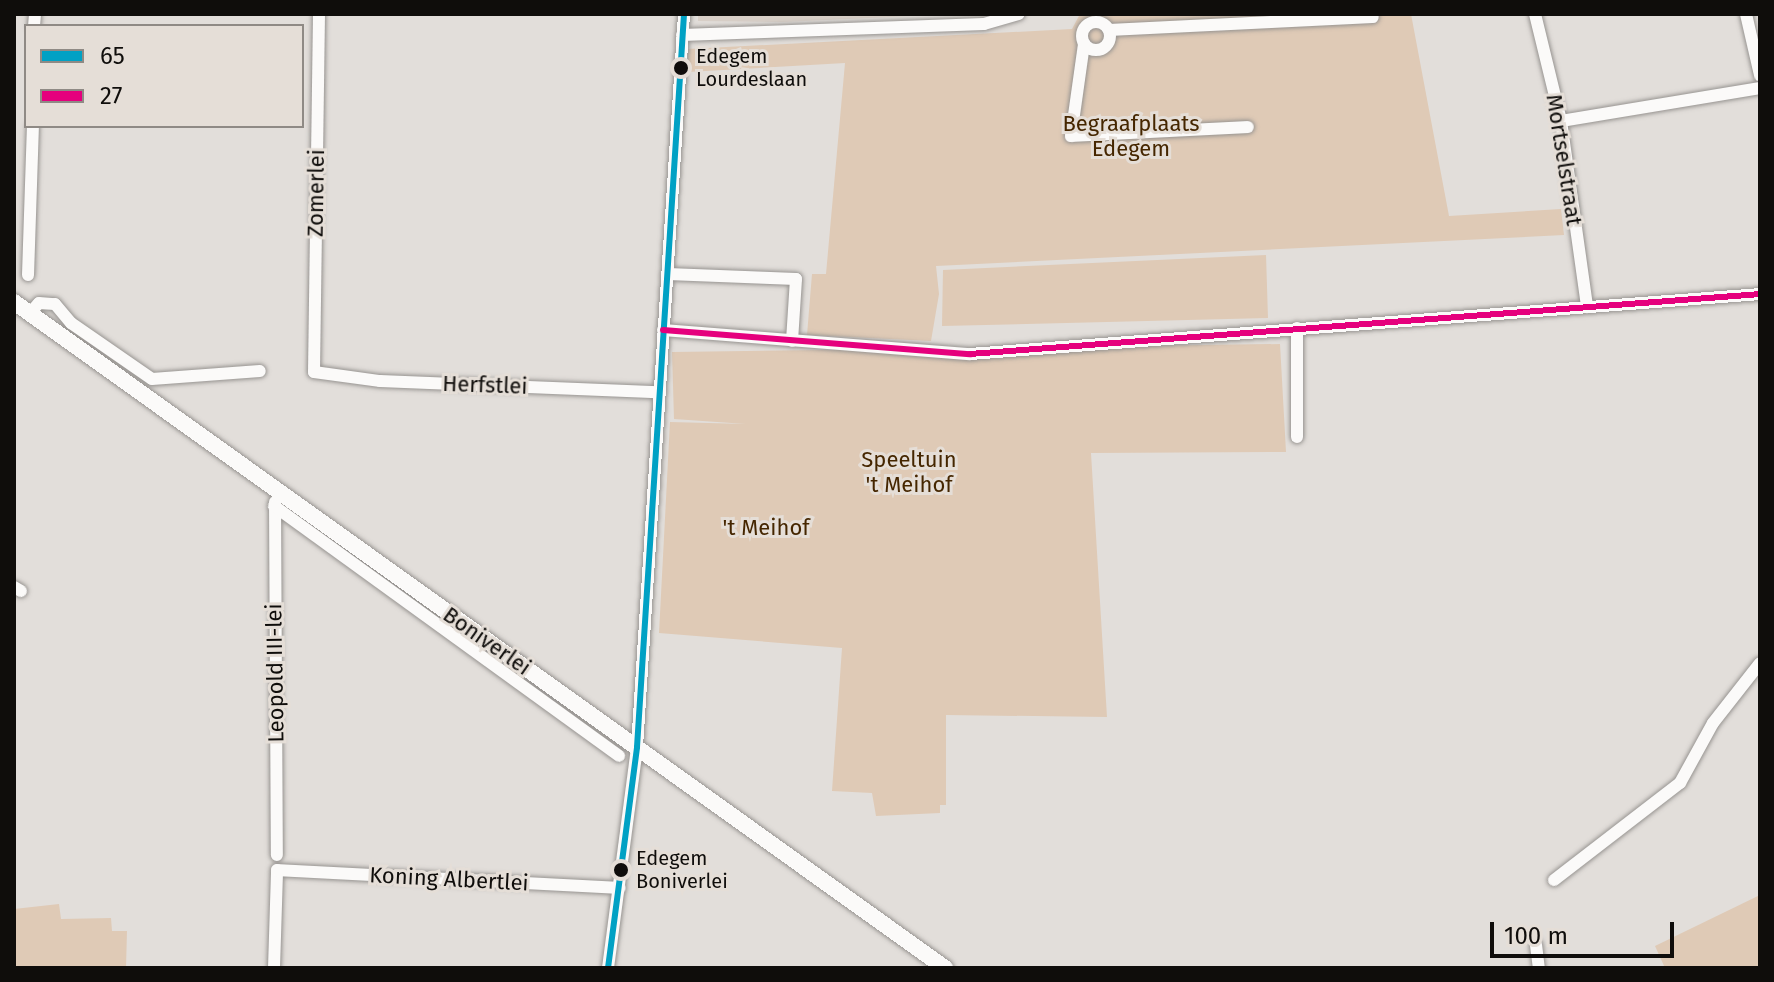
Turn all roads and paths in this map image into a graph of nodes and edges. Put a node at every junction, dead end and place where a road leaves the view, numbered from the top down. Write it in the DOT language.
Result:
graph roads {
  1 [pos="319,14"];
  2 [pos="684,14"];
  3 [pos="1535,14"];
  4 [pos="1746,14"];
  5 [pos="1019,16"];
  6 [pos="1373,17"];
  7 [pos="1109,30"];
  8 [pos="682,35"];
  9 [pos="1084,44"];
  10 [pos="1760,75"];
  11 [pos="1760,88"];
  12 [pos="1561,121"];
  13 [pos="1248,127"];
  14 [pos="33,128"];
  15 [pos="668,274"];
  16 [pos="28,275"];
  17 [pos="1760,294"];
  18 [pos="14,302"];
  19 [pos="1587,307"];
  20 [pos="30,313"];
  21 [pos="1297,328"];
  22 [pos="663,330"];
  23 [pos="792,341"];
  24 [pos="260,371"];
  25 [pos="314,372"];
  26 [pos="152,379"];
  27 [pos="658,392"];
  28 [pos="145,399"];
  29 [pos="1297,437"];
  30 [pos="276,499"];
  31 [pos="1760,663"];
  32 [pos="637,747"];
  33 [pos="619,756"];
  34 [pos="277,855"];
  35 [pos="1554,880"];
  36 [pos="620,888"];
  37 [pos="1536,945"];
  38 [pos="274,968"];
  39 [pos="608,968"];
  40 [pos="945,968"];
  41 [pos="1539,968"];
  1 -- 25 [label="street, Zomerlei"];
  2 -- 8 [label="street"];
  3 -- 12 [label="street, Mortselstraat"];
  4 -- 10 [label="street"];
  5 -- 8 [label="street"];
  6 -- 7 [label="street"];
  7 -- 9 [label="street"];
  7 -- 9 [label="street"];
  8 -- 15 [label="street"];
  9 -- 13 [label="street"];
  11 -- 12 [label="street"];
  12 -- 19 [label="street, Mortselstraat"];
  14 -- 16 [label="street"];
  15 -- 22 [label="street"];
  15 -- 23 [label="street"];
  17 -- 19 [label="street"];
  18 -- 20 [label="main road, Boniverlei"];
  19 -- 21 [label="street"];
  20 -- 26 [label="street"];
  20 -- 28 [label="main road, Boniverlei"];
  21 -- 23 [label="street"];
  21 -- 29 [label="street"];
  22 -- 23 [label="street"];
  22 -- 27 [label="street"];
  24 -- 26 [label="street"];
  25 -- 27 [label="street, Herfstlei"];
  26 -- 28 [label="street"];
  27 -- 32 [label="street"];
  28 -- 30 [label="main road, Boniverlei"];
  30 -- 32 [label="main road, Boniverlei"];
  30 -- 33 [label="street, Boniverlei"];
  30 -- 34 [label="street, Leopold III-lei"];
  31 -- 35 [label="street"];
  32 -- 36 [label="street"];
  32 -- 40 [label="main road, Boniverlei"];
  36 -- 38 [label="street, Koning Albertlei"];
  36 -- 39 [label="street"];
  37 -- 41 [label="street"];
}
